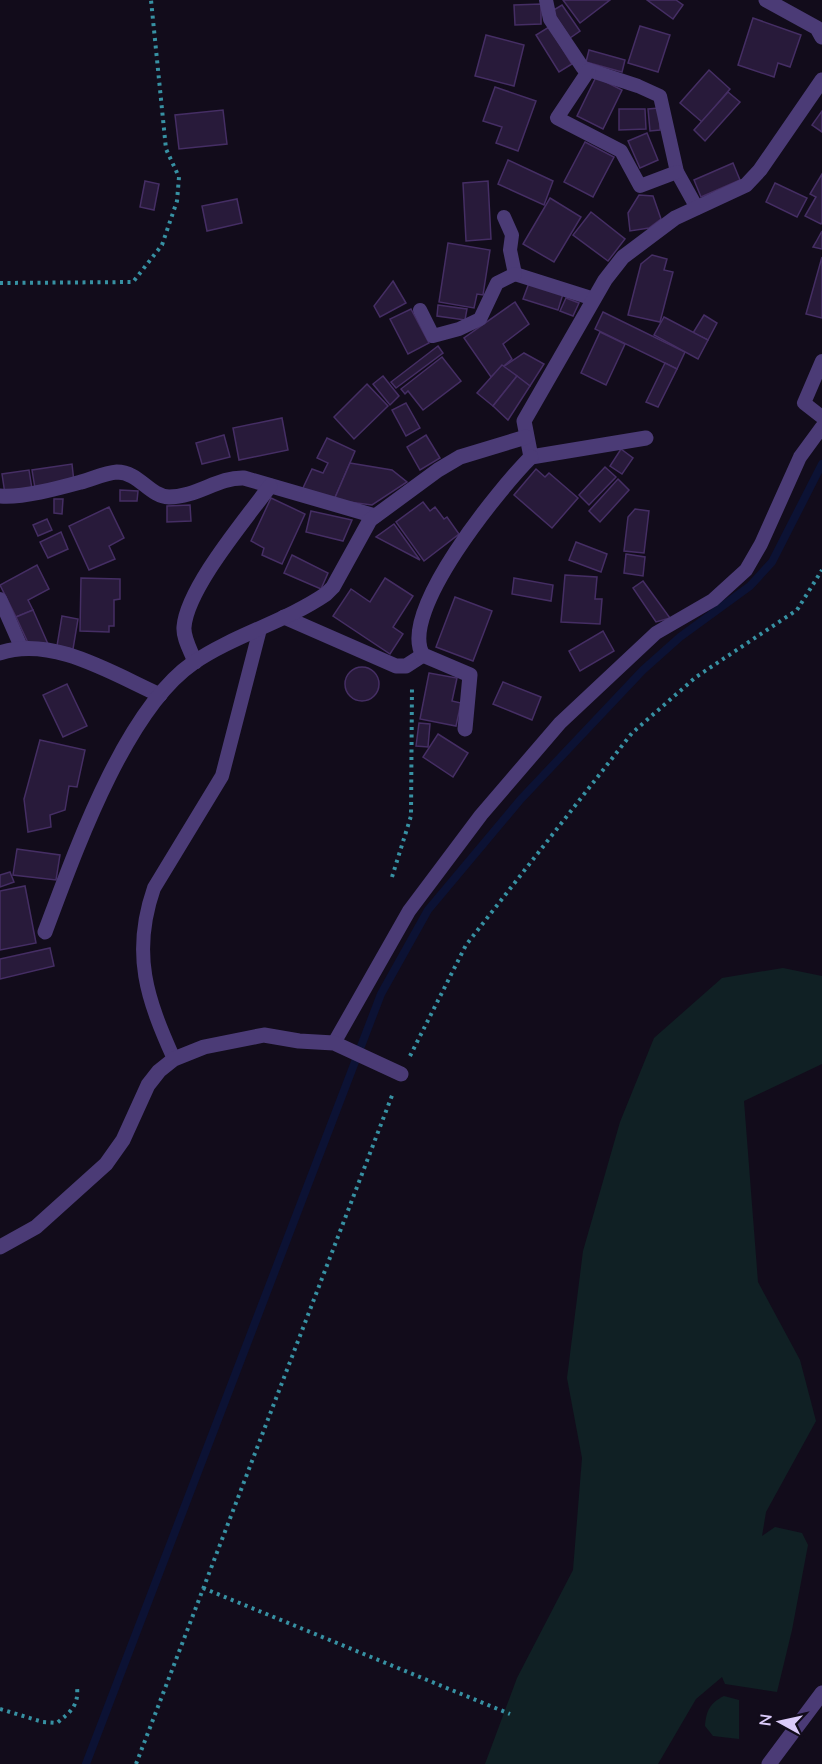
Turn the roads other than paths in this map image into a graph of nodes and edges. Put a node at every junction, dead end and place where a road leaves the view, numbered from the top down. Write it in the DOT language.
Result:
graph roads {
  1 [pos="546,0"];
  2 [pos="766,0"];
  3 [pos="822,37"];
  4 [pos="589,70"];
  5 [pos="822,80"];
  6 [pos="677,172"];
  7 [pos="697,208"];
  8 [pos="504,217"];
  9 [pos="515,274"];
  10 [pos="594,299"];
  11 [pos="420,310"];
  12 [pos="822,361"];
  13 [pos="822,417"];
  14 [pos="822,426"];
  15 [pos="526,437"];
  16 [pos="646,438"];
  17 [pos="531,457"];
  18 [pos="270,486"];
  19 [pos="0,496"];
  20 [pos="375,516"];
  21 [pos="0,599"];
  22 [pos="284,617"];
  23 [pos="260,629"];
  24 [pos="22,649"];
  25 [pos="0,653"];
  26 [pos="418,658"];
  27 [pos="195,662"];
  28 [pos="160,694"];
  29 [pos="465,729"];
  30 [pos="45,932"];
  31 [pos="334,1043"];
  32 [pos="174,1059"];
  33 [pos="401,1074"];
  34 [pos="0,1247"];
  35 [pos="822,1693"];
  36 [pos="769,1764"];
  1 -- 4 [label="lane"];
  2 -- 3 [label="street"];
  4 -- 6 [label="lane"];
  4 -- 6 [label="lane"];
  5 -- 7 [label="street"];
  6 -- 7 [label="lane"];
  7 -- 10 [label="street"];
  8 -- 9 [label="lane"];
  9 -- 10 [label="lane"];
  9 -- 11 [label="lane"];
  10 -- 15 [label="street"];
  12 -- 13 [label="lane"];
  14 -- 31 [label="lane"];
  15 -- 17 [label="street"];
  15 -- 20 [label="street"];
  16 -- 17 [label="street"];
  17 -- 26 [label="street"];
  18 -- 19 [label="street"];
  18 -- 20 [label="street"];
  18 -- 27 [label="street"];
  20 -- 22 [label="street"];
  21 -- 24 [label="lane"];
  22 -- 23 [label="street"];
  22 -- 26 [label="street"];
  23 -- 27 [label="street"];
  23 -- 32 [label="lane"];
  24 -- 25 [label="street"];
  24 -- 28 [label="street"];
  26 -- 29 [label="street"];
  27 -- 28 [label="street"];
  28 -- 30 [label="street"];
  31 -- 32 [label="street"];
  31 -- 33 [label="street"];
  32 -- 34 [label="street"];
  35 -- 36 [label="street"];
}
